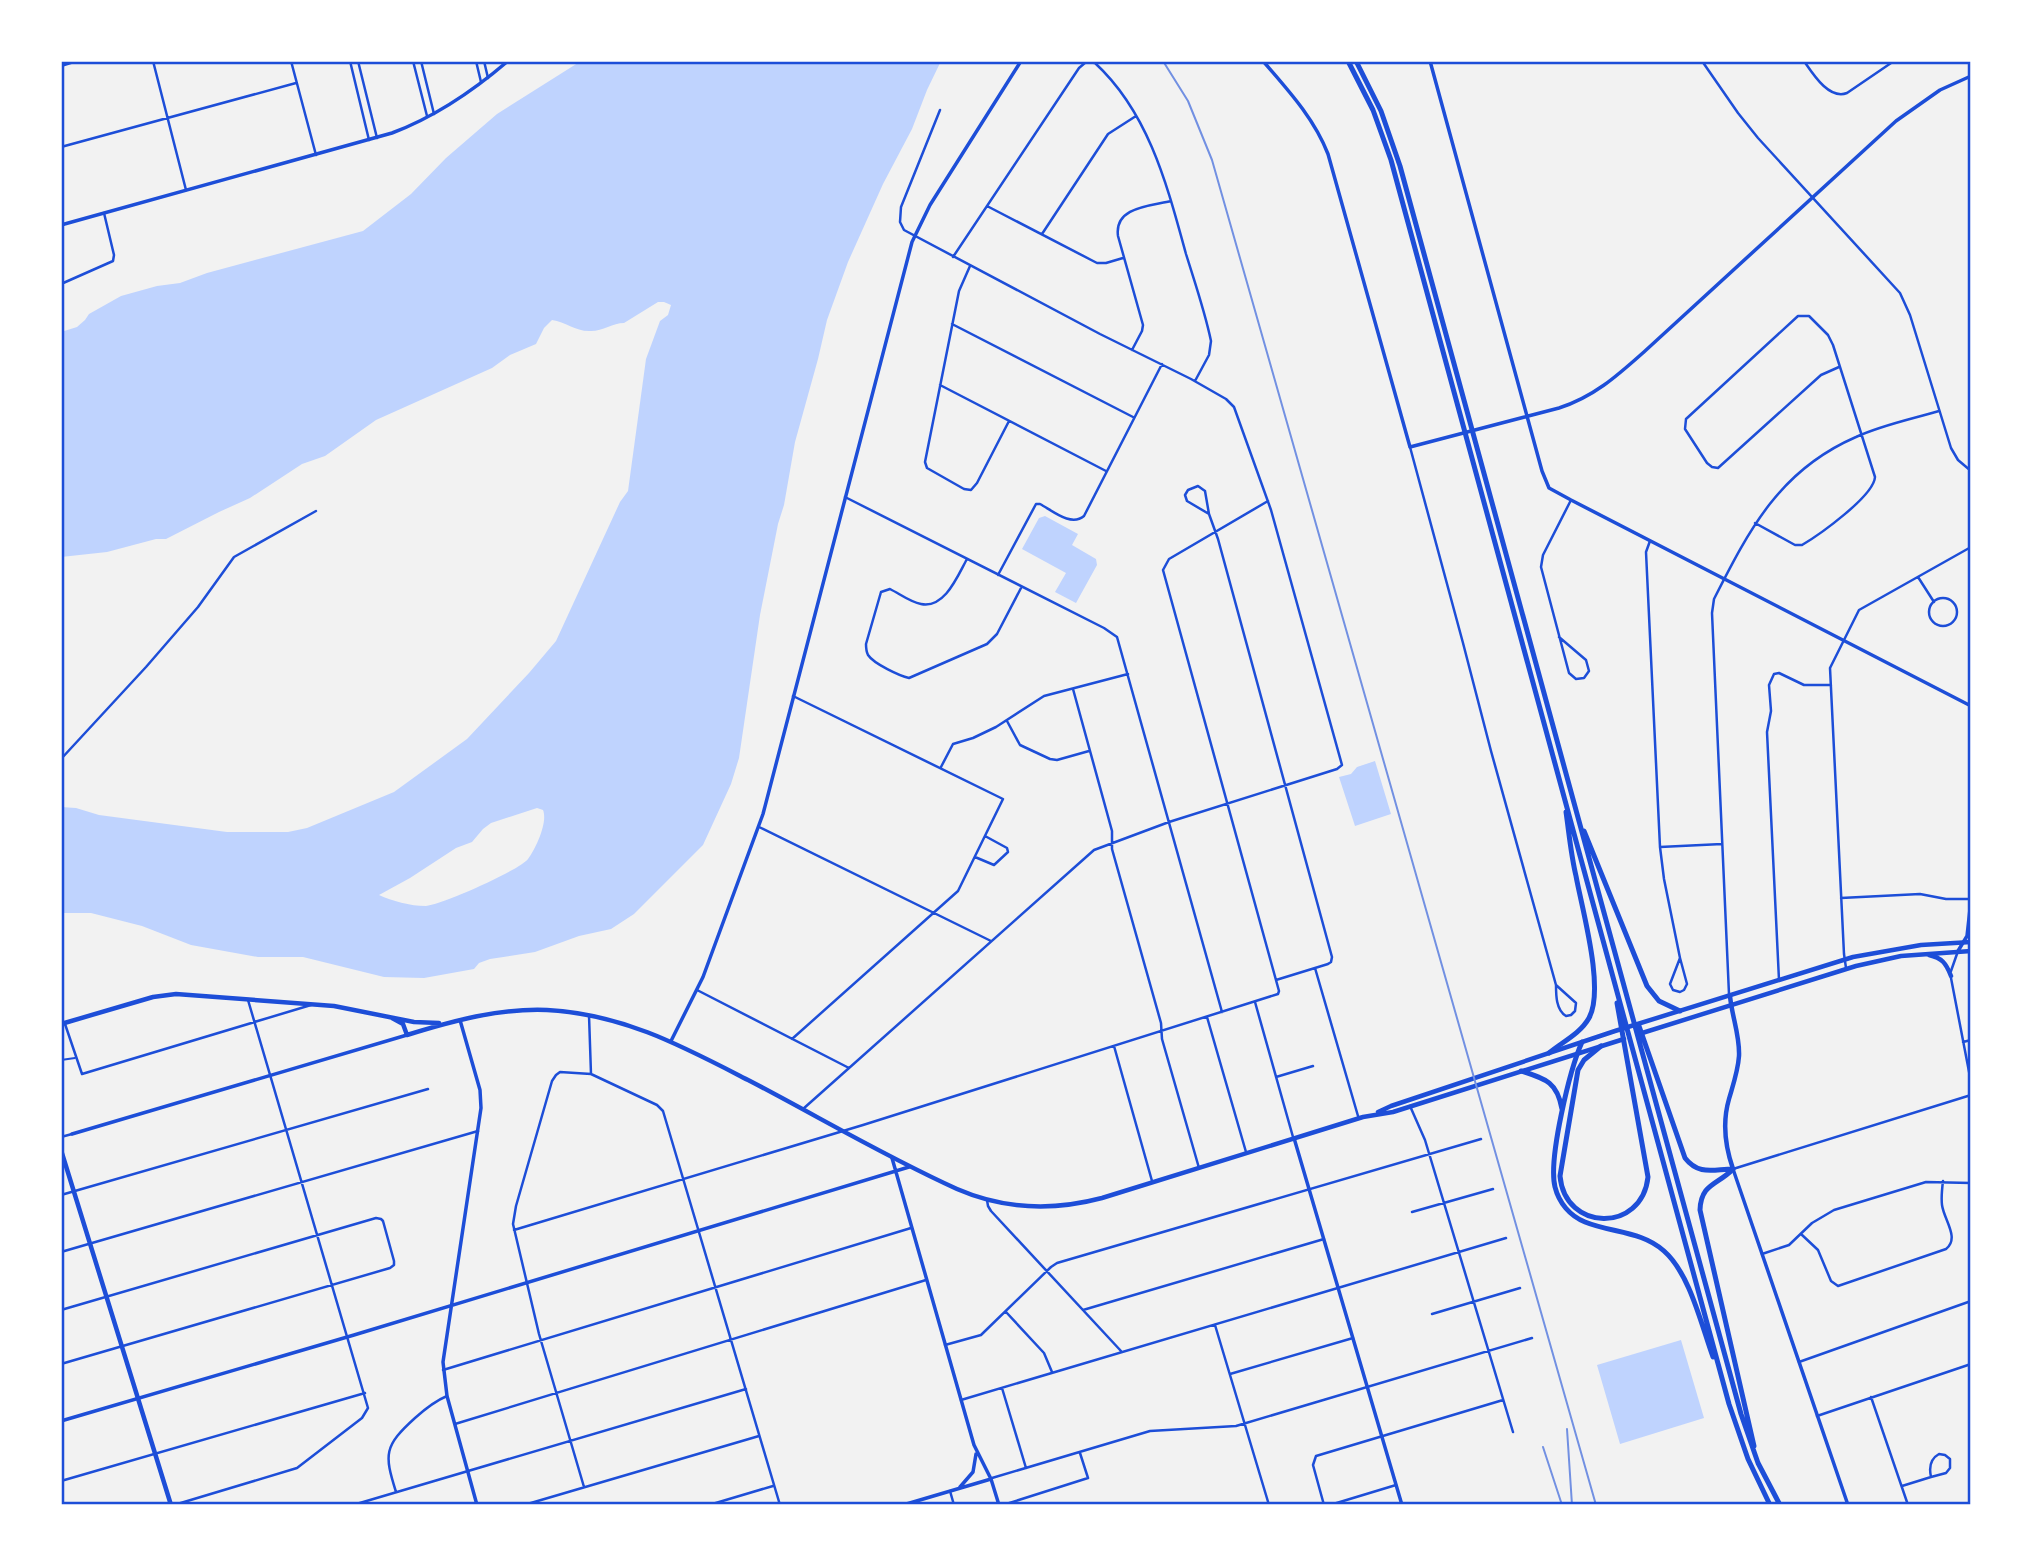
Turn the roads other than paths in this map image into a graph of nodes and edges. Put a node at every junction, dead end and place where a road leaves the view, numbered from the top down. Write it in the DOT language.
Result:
graph roads {
  1 [pos="77,61"];
  2 [pos="153,61"];
  3 [pos="291,61"];
  4 [pos="350,61"];
  5 [pos="358,61"];
  6 [pos="413,61"];
  7 [pos="421,61"];
  8 [pos="476,61"];
  9 [pos="484,61"];
  10 [pos="508,61"];
  11 [pos="1021,61"];
  12 [pos="1263,61"];
  13 [pos="1348,61"];
  14 [pos="1357,61"];
  15 [pos="1430,61"];
  16 [pos="1702,61"];
  17 [pos="1804,61"];
  18 [pos="1894,61"];
  19 [pos="61,66"];
  20 [pos="1971,76"];
  21 [pos="488,78"];
  22 [pos="481,82"];
  23 [pos="296,83"];
  24 [pos="940,110"];
  25 [pos="434,114"];
  26 [pos="1136,116"];
  27 [pos="168,118"];
  28 [pos="427,118"];
  29 [pos="377,138"];
  30 [pos="370,140"];
  31 [pos="61,147"];
  32 [pos="316,155"];
  33 [pos="187,191"];
  34 [pos="1813,197"];
  35 [pos="1171,201"];
  36 [pos="987,206"];
  37 [pos="104,213"];
  38 [pos="61,225"];
  39 [pos="1042,234"];
  40 [pos="914,236"];
  41 [pos="953,257"];
  42 [pos="1124,258"];
  43 [pos="970,266"];
  44 [pos="61,284"];
  45 [pos="952,324"];
  46 [pos="1132,350"];
  47 [pos="1162,364"];
  48 [pos="1839,368"];
  49 [pos="1195,382"];
  50 [pos="940,384"];
  51 [pos="1939,411"];
  52 [pos="1527,416"];
  53 [pos="1134,418"];
  54 [pos="1009,421"];
  55 [pos="1467,425"];
  56 [pos="1861,435"];
  57 [pos="1470,437"];
  58 [pos="1410,447"];
  59 [pos="1107,471"];
  60 [pos="1971,471"];
  61 [pos="845,497"];
  62 [pos="1571,500"];
  63 [pos="1268,501"];
  64 [pos="316,511"];
  65 [pos="1209,514"];
  66 [pos="1755,523"];
  67 [pos="1216,532"];
  68 [pos="1650,541"];
  69 [pos="1971,547"];
  70 [pos="967,559"];
  71 [pos="998,575"];
  72 [pos="1917,577"];
  73 [pos="1725,578"];
  74 [pos="1021,587"];
  75 [pos="1934,602"];
  76 [pos="1559,637"];
  77 [pos="1843,640"];
  78 [pos="1128,674"];
  79 [pos="1831,685"];
  80 [pos="1073,689"];
  81 [pos="793,696"];
  82 [pos="1971,706"];
  83 [pos="1007,721"];
  84 [pos="1090,750"];
  85 [pos="61,759"];
  86 [pos="941,767"];
  87 [pos="1286,786"];
  88 [pos="1562,788"];
  89 [pos="1228,804"];
  90 [pos="1575,809"];
  91 [pos="1169,822"];
  92 [pos="759,827"];
  93 [pos="985,836"];
  94 [pos="1112,842"];
  95 [pos="1722,844"];
  96 [pos="1660,847"];
  97 [pos="975,856"];
  98 [pos="1842,898"];
  99 [pos="1971,900"];
  100 [pos="934,912"];
  101 [pos="991,941"];
  102 [pos="1964,942"];
  103 [pos="1971,942"];
  104 [pos="1958,951"];
  105 [pos="1971,951"];
  106 [pos="1925,953"];
  107 [pos="1680,958"];
  108 [pos="1845,960"];
  109 [pos="1315,968"];
  110 [pos="1846,968"];
  111 [pos="1611,969"];
  112 [pos="1951,976"];
  113 [pos="1276,980"];
  114 [pos="1779,981"];
  115 [pos="1556,985"];
  116 [pos="1625,989"];
  117 [pos="697,990"];
  118 [pos="1730,996"];
  119 [pos="248,999"];
  120 [pos="1255,1002"];
  121 [pos="314,1004"];
  122 [pos="1731,1006"];
  123 [pos="1680,1011"];
  124 [pos="1222,1012"];
  125 [pos="589,1015"];
  126 [pos="1207,1017"];
  127 [pos="392,1018"];
  128 [pos="460,1020"];
  129 [pos="255,1023"];
  130 [pos="63,1024"];
  131 [pos="444,1024"];
  132 [pos="1161,1031"];
  133 [pos="407,1035"];
  134 [pos="792,1039"];
  135 [pos="1971,1040"];
  136 [pos="671,1041"];
  137 [pos="1582,1042"];
  138 [pos="1963,1042"];
  139 [pos="1114,1046"];
  140 [pos="1601,1046"];
  141 [pos="1549,1053"];
  142 [pos="1577,1053"];
  143 [pos="76,1058"];
  144 [pos="61,1060"];
  145 [pos="1313,1066"];
  146 [pos="849,1069"];
  147 [pos="1521,1071"];
  148 [pos="270,1074"];
  149 [pos="591,1074"];
  150 [pos="1276,1077"];
  151 [pos="1484,1079"];
  152 [pos="1971,1082"];
  153 [pos="428,1088"];
  154 [pos="1971,1095"];
  155 [pos="1410,1106"];
  156 [pos="803,1109"];
  157 [pos="1563,1112"];
  158 [pos="1374,1114"];
  159 [pos="1359,1119"];
  160 [pos="286,1130"];
  161 [pos="478,1130"];
  162 [pos="844,1130"];
  163 [pos="72,1134"];
  164 [pos="61,1137"];
  165 [pos="1294,1138"];
  166 [pos="1481,1139"];
  167 [pos="61,1150"];
  168 [pos="1246,1154"];
  169 [pos="1429,1154"];
  170 [pos="891,1156"];
  171 [pos="911,1166"];
  172 [pos="1199,1168"];
  173 [pos="1733,1169"];
  174 [pos="895,1171"];
  175 [pos="685,1179"];
  176 [pos="1943,1181"];
  177 [pos="301,1182"];
  178 [pos="1152,1182"];
  179 [pos="1971,1183"];
  180 [pos="1310,1189"];
  181 [pos="1493,1189"];
  182 [pos="74,1191"];
  183 [pos="61,1195"];
  184 [pos="987,1200"];
  185 [pos="1445,1203"];
  186 [pos="1412,1212"];
  187 [pos="911,1228"];
  188 [pos="514,1230"];
  189 [pos="699,1231"];
  190 [pos="1801,1234"];
  191 [pos="317,1235"];
  192 [pos="1506,1238"];
  193 [pos="1324,1239"];
  194 [pos="91,1243"];
  195 [pos="61,1252"];
  196 [pos="1459,1252"];
  197 [pos="1762,1254"];
  198 [pos="1046,1272"];
  199 [pos="926,1280"];
  200 [pos="526,1283"];
  201 [pos="331,1286"];
  202 [pos="716,1287"];
  203 [pos="1338,1288"];
  204 [pos="1520,1288"];
  205 [pos="107,1296"];
  206 [pos="1971,1301"];
  207 [pos="1474,1302"];
  208 [pos="451,1306"];
  209 [pos="61,1310"];
  210 [pos="1083,1310"];
  211 [pos="1006,1312"];
  212 [pos="1432,1314"];
  213 [pos="1216,1325"];
  214 [pos="347,1337"];
  215 [pos="1353,1338"];
  216 [pos="1532,1338"];
  217 [pos="731,1339"];
  218 [pos="541,1340"];
  219 [pos="945,1345"];
  220 [pos="122,1346"];
  221 [pos="1488,1350"];
  222 [pos="1122,1352"];
  223 [pos="1799,1362"];
  224 [pos="61,1364"];
  225 [pos="1971,1364"];
  226 [pos="443,1370"];
  227 [pos="1052,1373"];
  228 [pos="1230,1374"];
  229 [pos="1367,1387"];
  230 [pos="1002,1388"];
  231 [pos="746,1389"];
  232 [pos="365,1392"];
  233 [pos="556,1393"];
  234 [pos="447,1395"];
  235 [pos="1871,1397"];
  236 [pos="137,1398"];
  237 [pos="961,1400"];
  238 [pos="1503,1400"];
  239 [pos="1729,1404"];
  240 [pos="1817,1416"];
  241 [pos="61,1421"];
  242 [pos="1245,1423"];
  243 [pos="455,1424"];
  244 [pos="1513,1432"];
  245 [pos="759,1436"];
  246 [pos="1382,1436"];
  247 [pos="571,1441"];
  248 [pos="976,1449"];
  249 [pos="1080,1452"];
  250 [pos="155,1454"];
  251 [pos="1758,1463"];
  252 [pos="1026,1468"];
  253 [pos="468,1472"];
  254 [pos="1931,1477"];
  255 [pos="991,1479"];
  256 [pos="61,1481"];
  257 [pos="774,1485"];
  258 [pos="1396,1485"];
  259 [pos="1902,1486"];
  260 [pos="584,1487"];
  261 [pos="956,1489"];
  262 [pos="950,1491"];
  263 [pos="396,1492"];
  264 [pos="173,1505"];
  265 [pos="353,1505"];
  266 [pos="477,1505"];
  267 [pos="524,1505"];
  268 [pos="709,1505"];
  269 [pos="780,1505"];
  270 [pos="904,1505"];
  271 [pos="954,1505"];
  272 [pos="1001,1505"];
  273 [pos="1269,1505"];
  274 [pos="1324,1505"];
  275 [pos="1330,1505"];
  276 [pos="1402,1505"];
  277 [pos="1770,1505"];
  278 [pos="1780,1505"];
  279 [pos="1848,1505"];
  280 [pos="1908,1505"];
  1 -- 19 [label="street"];
  2 -- 27 [label="street"];
  3 -- 23 [label="street"];
  4 -- 30 [label="street"];
  5 -- 29 [label="street"];
  6 -- 28 [label="street"];
  7 -- 25 [label="street"];
  8 -- 22 [label="street"];
  9 -- 21 [label="street"];
  10 -- 21 [label="street"];
  11 -- 40 [label="street"];
  12 -- 58 [label="street"];
  13 -- 55 [label="highway"];
  14 -- 55 [label="highway"];
  15 -- 52 [label="street"];
  16 -- 34 [label="street"];
  17 -- 18 [label="street"];
  20 -- 34 [label="street"];
  21 -- 22 [label="street"];
  22 -- 25 [label="street"];
  23 -- 27 [label="street"];
  23 -- 32 [label="street"];
  24 -- 40 [label="street"];
  25 -- 28 [label="street"];
  26 -- 35 [label="street"];
  26 -- 36 [label="street"];
  26 -- 39 [label="street"];
  27 -- 31 [label="street"];
  27 -- 33 [label="street"];
  28 -- 29 [label="street"];
  29 -- 30 [label="street"];
  30 -- 32 [label="street"];
  32 -- 33 [label="street"];
  33 -- 37 [label="street"];
  34 -- 51 [label="street"];
  34 -- 52 [label="street"];
  35 -- 42 [label="street"];
  35 -- 49 [label="street"];
  36 -- 39 [label="street"];
  36 -- 41 [label="street"];
  37 -- 38 [label="street"];
  37 -- 44 [label="street"];
  39 -- 42 [label="street"];
  40 -- 41 [label="street"];
  40 -- 61 [label="street"];
  41 -- 43 [label="street"];
  42 -- 46 [label="street"];
  43 -- 45 [label="street"];
  43 -- 46 [label="street"];
  45 -- 50 [label="street"];
  45 -- 53 [label="street"];
  46 -- 47 [label="street"];
  47 -- 49 [label="street"];
  47 -- 53 [label="street"];
  48 -- 48 [label="street"];
  48 -- 56 [label="street"];
  49 -- 63 [label="street"];
  50 -- 54 [label="street"];
  50 -- 54 [label="street"];
  51 -- 56 [label="street"];
  51 -- 60 [label="street"];
  52 -- 58 [label="street"];
  52 -- 62 [label="street"];
  53 -- 59 [label="street"];
  54 -- 59 [label="street"];
  55 -- 57 [label="highway"];
  56 -- 66 [label="street"];
  56 -- 66 [label="street"];
  57 -- 88 [label="highway"];
  57 -- 90 [label="highway"];
  58 -- 115 [label="street"];
  59 -- 71 [label="street"];
  61 -- 70 [label="street"];
  61 -- 81 [label="street"];
  62 -- 68 [label="street"];
  62 -- 76 [label="street"];
  63 -- 67 [label="street"];
  63 -- 87 [label="street"];
  64 -- 85 [label="street"];
  65 -- 65 [label="street"];
  65 -- 67 [label="street"];
  66 -- 73 [label="street"];
  67 -- 87 [label="street"];
  67 -- 89 [label="street"];
  68 -- 73 [label="street"];
  68 -- 96 [label="street"];
  69 -- 72 [label="street"];
  70 -- 71 [label="street"];
  70 -- 74 [label="street"];
  71 -- 74 [label="street"];
  72 -- 75 [label="street"];
  72 -- 77 [label="street"];
  73 -- 77 [label="street"];
  73 -- 95 [label="street"];
  74 -- 78 [label="street"];
  75 -- 75 [label="street"];
  76 -- 76 [label="street"];
  77 -- 79 [label="street"];
  77 -- 82 [label="street"];
  78 -- 80 [label="street"];
  78 -- 91 [label="street"];
  79 -- 98 [label="street"];
  79 -- 114 [label="street"];
  80 -- 83 [label="street"];
  80 -- 84 [label="street"];
  81 -- 86 [label="street"];
  81 -- 92 [label="street"];
  83 -- 84 [label="street"];
  83 -- 86 [label="street"];
  84 -- 94 [label="street"];
  86 -- 93 [label="street"];
  87 -- 89 [label="street"];
  87 -- 109 [label="street"];
  88 -- 111 [label="highway"];
  88 -- 141 [label="highway"];
  89 -- 91 [label="street"];
  89 -- 113 [label="street"];
  90 -- 116 [label="highway"];
  90 -- 123 [label="highway"];
  91 -- 94 [label="street"];
  91 -- 124 [label="street"];
  92 -- 100 [label="street"];
  92 -- 117 [label="street"];
  93 -- 97 [label="street"];
  93 -- 97 [label="street"];
  94 -- 101 [label="street"];
  94 -- 132 [label="street"];
  95 -- 96 [label="street"];
  95 -- 118 [label="street"];
  96 -- 107 [label="street"];
  97 -- 100 [label="street"];
  98 -- 99 [label="street"];
  98 -- 108 [label="street"];
  99 -- 102 [label="street"];
  100 -- 101 [label="street"];
  100 -- 134 [label="street"];
  101 -- 146 [label="street"];
  102 -- 103 [label="main road"];
  102 -- 104 [label="street"];
  102 -- 108 [label="main road"];
  104 -- 105 [label="main road"];
  104 -- 106 [label="main road"];
  104 -- 112 [label="street"];
  106 -- 110 [label="main road"];
  106 -- 112 [label="main road"];
  107 -- 107 [label="street"];
  108 -- 110 [label="street"];
  108 -- 114 [label="main road"];
  109 -- 113 [label="street"];
  109 -- 159 [label="street"];
  110 -- 122 [label="main road"];
  111 -- 140 [label="highway"];
  111 -- 239 [label="highway"];
  112 -- 138 [label="street"];
  113 -- 120 [label="street"];
  114 -- 118 [label="main road"];
  115 -- 115 [label="street"];
  116 -- 173 [label="highway"];
  116 -- 251 [label="highway"];
  117 -- 134 [label="street"];
  117 -- 136 [label="street"];
  118 -- 122 [label="main road"];
  118 -- 123 [label="main road"];
  119 -- 121 [label="main road"];
  119 -- 129 [label="street"];
  119 -- 130 [label="main road"];
  120 -- 124 [label="street"];
  120 -- 150 [label="street"];
  121 -- 127 [label="main road"];
  121 -- 129 [label="street"];
  122 -- 140 [label="main road"];
  122 -- 173 [label="main road"];
  123 -- 137 [label="main road"];
  124 -- 126 [label="street"];
  125 -- 128 [label="main road"];
  125 -- 136 [label="main road"];
  125 -- 149 [label="street"];
  126 -- 132 [label="street"];
  126 -- 168 [label="street"];
  127 -- 131 [label="main road"];
  127 -- 133 [label="main road"];
  128 -- 131 [label="main road"];
  128 -- 161 [label="street"];
  129 -- 143 [label="street"];
  129 -- 148 [label="street"];
  130 -- 143 [label="street"];
  131 -- 133 [label="main road"];
  132 -- 139 [label="street"];
  132 -- 172 [label="street"];
  133 -- 148 [label="street"];
  134 -- 146 [label="street"];
  135 -- 138 [label="street"];
  136 -- 156 [label="main road"];
  137 -- 141 [label="main road"];
  137 -- 142 [label="highway"];
  138 -- 152 [label="street"];
  139 -- 162 [label="street"];
  139 -- 178 [label="street"];
  140 -- 142 [label="main road"];
  141 -- 151 [label="main road"];
  142 -- 147 [label="main road"];
  142 -- 157 [label="highway"];
  143 -- 144 [label="lane"];
  145 -- 150 [label="street"];
  146 -- 156 [label="street"];
  147 -- 151 [label="main road"];
  147 -- 157 [label="highway"];
  148 -- 160 [label="street"];
  148 -- 163 [label="street"];
  149 -- 175 [label="street"];
  149 -- 188 [label="street"];
  150 -- 165 [label="street"];
  151 -- 155 [label="main road"];
  151 -- 158 [label="main road"];
  153 -- 160 [label="street"];
  154 -- 173 [label="street"];
  155 -- 158 [label="main road"];
  155 -- 169 [label="street"];
  156 -- 162 [label="main road"];
  157 -- 239 [label="highway"];
  158 -- 159 [label="main road"];
  159 -- 165 [label="main road"];
  160 -- 177 [label="street"];
  160 -- 182 [label="street"];
  161 -- 177 [label="street"];
  161 -- 208 [label="street"];
  162 -- 170 [label="main road"];
  162 -- 175 [label="street"];
  163 -- 164 [label="street"];
  165 -- 168 [label="main road"];
  165 -- 180 [label="street"];
  166 -- 169 [label="street"];
  167 -- 182 [label="main road"];
  168 -- 172 [label="main road"];
  169 -- 180 [label="street"];
  169 -- 185 [label="street"];
  170 -- 171 [label="main road"];
  170 -- 174 [label="street"];
  171 -- 174 [label="street"];
  171 -- 184 [label="main road"];
  172 -- 178 [label="main road"];
  173 -- 197 [label="street"];
  173 -- 251 [label="highway"];
  174 -- 187 [label="street"];
  174 -- 189 [label="street"];
  175 -- 188 [label="street"];
  175 -- 189 [label="street"];
  176 -- 179 [label="street"];
  176 -- 190 [label="street"];
  176 -- 190 [label="street"];
  177 -- 191 [label="street"];
  177 -- 194 [label="street"];
  178 -- 184 [label="main road"];
  180 -- 193 [label="street"];
  180 -- 198 [label="street"];
  181 -- 185 [label="street"];
  182 -- 183 [label="street"];
  182 -- 194 [label="main road"];
  184 -- 198 [label="street"];
  185 -- 186 [label="street"];
  185 -- 196 [label="street"];
  187 -- 199 [label="street"];
  187 -- 202 [label="street"];
  188 -- 200 [label="street"];
  189 -- 200 [label="street"];
  189 -- 202 [label="street"];
  190 -- 197 [label="street"];
  191 -- 201 [label="street"];
  191 -- 201 [label="street"];
  191 -- 205 [label="street"];
  192 -- 196 [label="street"];
  193 -- 203 [label="street"];
  193 -- 210 [label="street"];
  194 -- 195 [label="street"];
  194 -- 205 [label="main road"];
  196 -- 203 [label="street"];
  196 -- 207 [label="street"];
  197 -- 223 [label="street"];
  198 -- 210 [label="street"];
  198 -- 211 [label="street"];
  199 -- 217 [label="street"];
  199 -- 219 [label="street"];
  200 -- 208 [label="street"];
  200 -- 218 [label="street"];
  201 -- 214 [label="street"];
  201 -- 220 [label="street"];
  202 -- 217 [label="street"];
  202 -- 218 [label="street"];
  203 -- 213 [label="street"];
  203 -- 215 [label="street"];
  204 -- 207 [label="street"];
  205 -- 209 [label="street"];
  205 -- 220 [label="main road"];
  206 -- 223 [label="street"];
  207 -- 212 [label="street"];
  207 -- 221 [label="street"];
  208 -- 214 [label="street"];
  208 -- 226 [label="street"];
  210 -- 222 [label="street"];
  211 -- 219 [label="street"];
  211 -- 227 [label="street"];
  213 -- 222 [label="street"];
  213 -- 228 [label="street"];
  214 -- 232 [label="street"];
  214 -- 236 [label="street"];
  215 -- 228 [label="street"];
  215 -- 229 [label="street"];
  216 -- 221 [label="street"];
  217 -- 231 [label="street"];
  217 -- 233 [label="street"];
  218 -- 226 [label="street"];
  218 -- 233 [label="street"];
  219 -- 237 [label="street"];
  220 -- 224 [label="street"];
  220 -- 236 [label="main road"];
  221 -- 229 [label="street"];
  221 -- 238 [label="street"];
  222 -- 227 [label="street"];
  223 -- 240 [label="street"];
  225 -- 235 [label="street"];
  226 -- 234 [label="street"];
  227 -- 230 [label="street"];
  228 -- 242 [label="street"];
  229 -- 242 [label="street"];
  229 -- 246 [label="street"];
  230 -- 237 [label="street"];
  230 -- 252 [label="street"];
  231 -- 245 [label="street"];
  231 -- 247 [label="street"];
  232 -- 250 [label="street"];
  232 -- 264 [label="street"];
  233 -- 243 [label="street"];
  233 -- 247 [label="street"];
  234 -- 243 [label="street"];
  234 -- 263 [label="street"];
  235 -- 240 [label="street"];
  235 -- 259 [label="street"];
  236 -- 241 [label="street"];
  236 -- 250 [label="main road"];
  237 -- 248 [label="street"];
  238 -- 244 [label="street"];
  238 -- 246 [label="street"];
  239 -- 277 [label="highway"];
  240 -- 279 [label="street"];
  242 -- 249 [label="street"];
  242 -- 273 [label="street"];
  243 -- 253 [label="street"];
  245 -- 257 [label="street"];
  245 -- 260 [label="street"];
  246 -- 258 [label="street"];
  246 -- 274 [label="street"];
  247 -- 253 [label="street"];
  247 -- 260 [label="street"];
  248 -- 255 [label="street"];
  248 -- 261 [label="street"];
  249 -- 252 [label="street"];
  249 -- 272 [label="street"];
  250 -- 256 [label="street"];
  250 -- 264 [label="main road"];
  251 -- 278 [label="highway"];
  252 -- 255 [label="street"];
  253 -- 263 [label="street"];
  253 -- 266 [label="street"];
  254 -- 254 [label="street"];
  254 -- 259 [label="street"];
  255 -- 261 [label="street"];
  255 -- 272 [label="street"];
  257 -- 268 [label="street"];
  257 -- 269 [label="street"];
  258 -- 275 [label="street"];
  258 -- 276 [label="street"];
  259 -- 280 [label="street"];
  260 -- 267 [label="street"];
  261 -- 262 [label="street"];
  262 -- 270 [label="street"];
  262 -- 271 [label="street"];
  263 -- 265 [label="street"];
}
